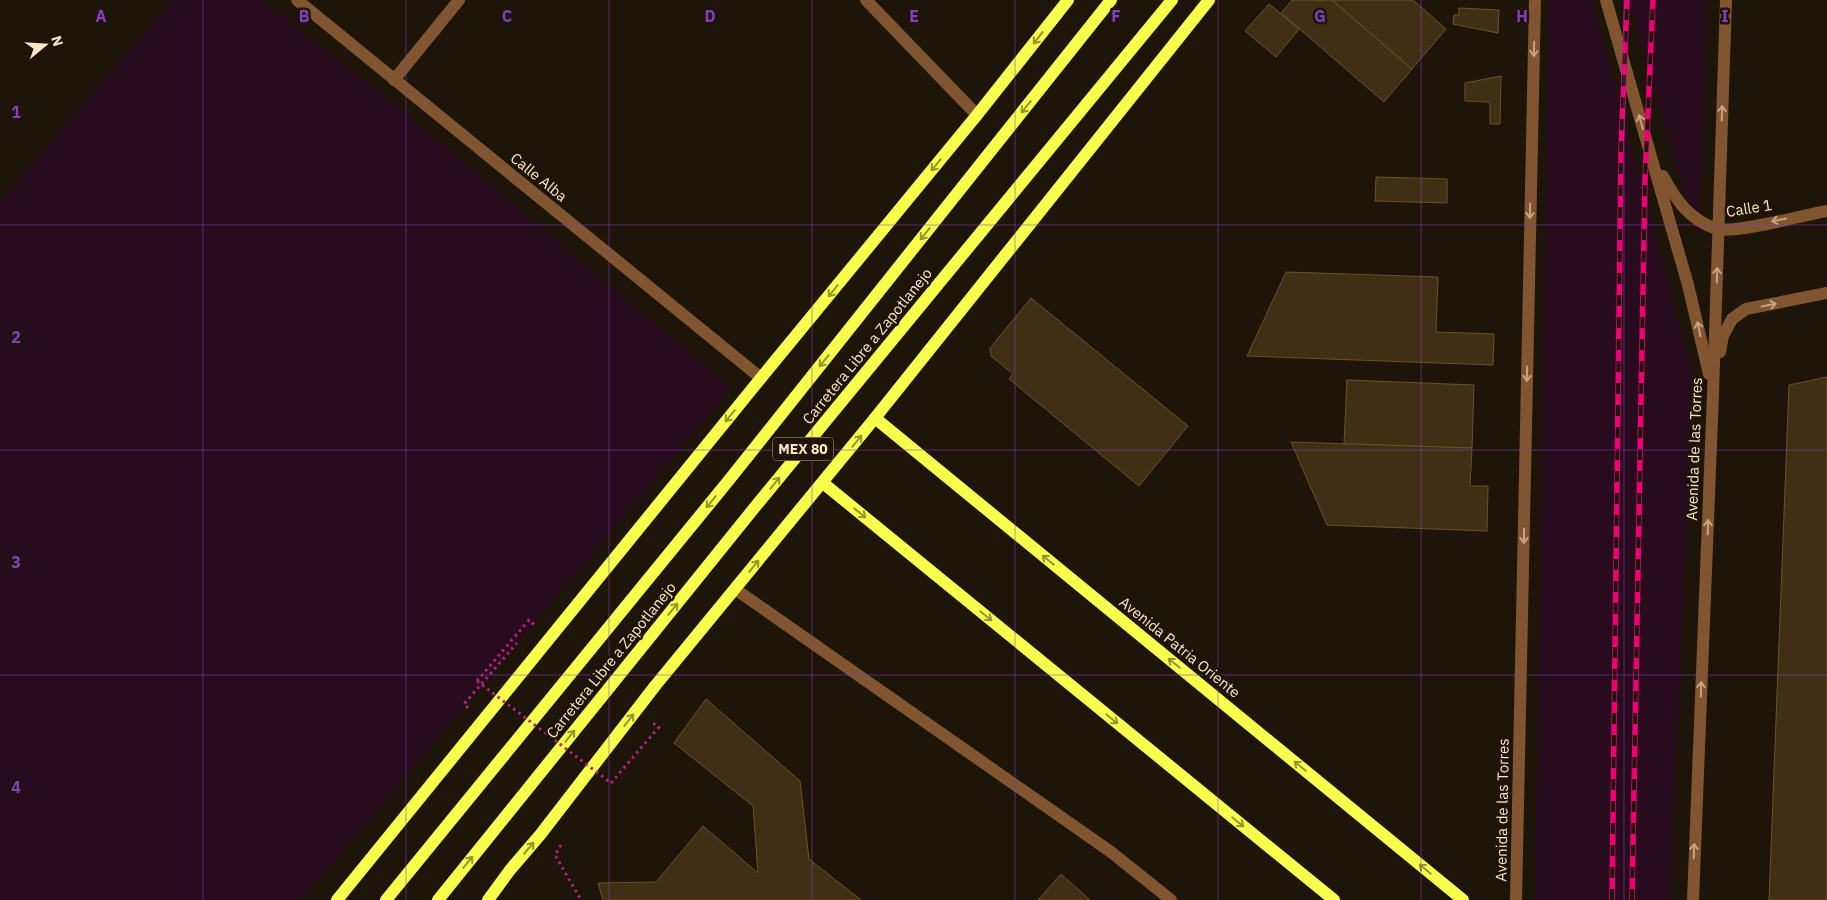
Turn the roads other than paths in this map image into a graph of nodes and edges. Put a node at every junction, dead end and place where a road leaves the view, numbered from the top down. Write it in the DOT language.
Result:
graph roads {
  1 [pos="297,0"];
  2 [pos="458,0"];
  3 [pos="866,0"];
  4 [pos="1068,0"];
  5 [pos="1111,0"];
  6 [pos="1172,0"];
  7 [pos="1209,0"];
  8 [pos="1535,0"];
  9 [pos="1606,0"];
  10 [pos="1726,0"];
  11 [pos="394,80"];
  12 [pos="977,115"];
  13 [pos="1651,156"];
  14 [pos="1827,210"];
  15 [pos="1718,229"];
  16 [pos="1827,293"];
  17 [pos="761,378"];
  18 [pos="1713,394"];
  19 [pos="875,418"];
  20 [pos="822,482"];
  21 [pos="735,589"];
  22 [pos="337,900"];
  23 [pos="386,900"];
  24 [pos="438,900"];
  25 [pos="488,900"];
  26 [pos="1171,900"];
  27 [pos="1334,900"];
  28 [pos="1463,900"];
  29 [pos="1516,900"];
  30 [pos="1692,900"];
  1 -- 11 [label="street, Calle Alba"];
  2 -- 11 [label="street"];
  3 -- 12 [label="street"];
  4 -- 12 [label="main road, one-way"];
  5 -- 23 [label="main road, Carretera Libre a Zapotlanejo / MEX 80, one-way"];
  24 -- 6 [label="main road, Carretera Libre a Zapotlanejo / MEX 80, one-way"];
  7 -- 19 [label="main road"];
  8 -- 29 [label="street, Avenida de las Torres, one-way"];
  13 -- 9 [label="street, one-way"];
  15 -- 10 [label="street, Avenida de las Torres, one-way"];
  11 -- 17 [label="street, Calle Alba"];
  12 -- 17 [label="main road, one-way"];
  13 -- 15 [label="street, Calle 1"];
  18 -- 13 [label="street, one-way"];
  14 -- 15 [label="street, Calle 1, one-way"];
  18 -- 15 [label="street, Avenida de las Torres, one-way"];
  18 -- 16 [label="street, one-way"];
  17 -- 22 [label="main road, one-way"];
  30 -- 18 [label="street, Avenida de las Torres, one-way"];
  20 -- 19 [label="main road, one-way"];
  28 -- 19 [label="main road, Avenida Patria Oriente, one-way"];
  21 -- 20 [label="main road, one-way"];
  20 -- 27 [label="main road, one-way"];
  25 -- 21 [label="main road, one-way"];
  21 -- 26 [label="street"];
}
